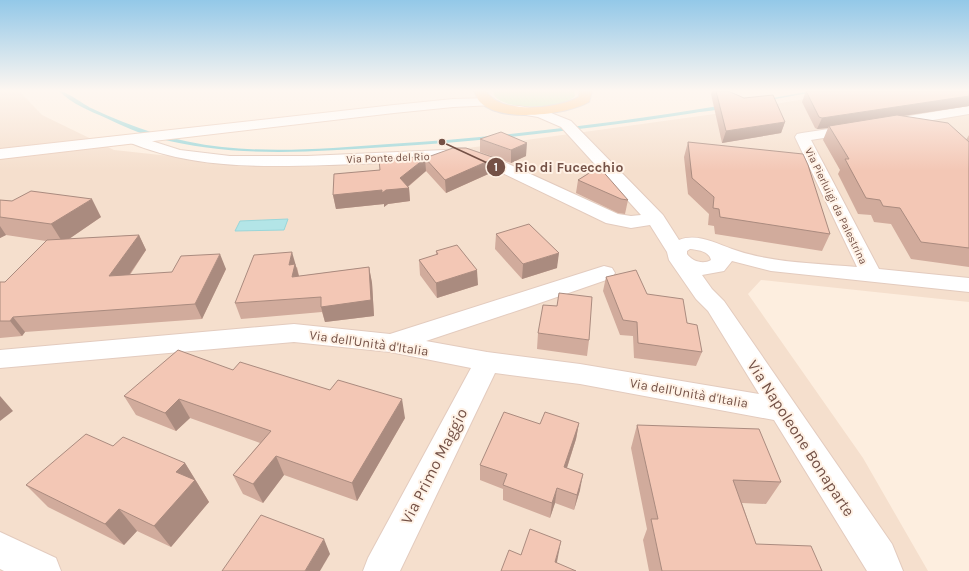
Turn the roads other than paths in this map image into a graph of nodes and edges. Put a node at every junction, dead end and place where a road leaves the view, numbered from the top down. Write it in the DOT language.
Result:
graph roads {
  1 [pos="316,118"];
  2 [pos="550,118"];
  3 [pos="564,118"];
  4 [pos="949,118"];
  5 [pos="566,124"];
  6 [pos="133,139"];
  7 [pos="0,154"];
  8 [pos="656,220"];
  9 [pos="678,255"];
  10 [pos="714,257"];
  11 [pos="604,273"];
  12 [pos="871,275"];
  13 [pos="969,284"];
  14 [pos="716,306"];
  15 [pos="390,343"];
  16 [pos="0,359"];
  17 [pos="487,362"];
  18 [pos="783,410"];
  19 [pos="0,550"];
  20 [pos="43,571"];
  21 [pos="381,571"];
  22 [pos="885,571"];
  1 -- 6 [label="street"];
  2 -- 5 [label="street, Via Napoleone Bonaparte"];
  3 -- 5 [label="street"];
  4 -- 12 [label="street, Via Pierluigi da Palestrina"];
  5 -- 8 [label="street, Via Napoleone Bonaparte"];
  6 -- 7 [label="street"];
  6 -- 8 [label="street, Via Ponte del Rio"];
  8 -- 9 [label="street, Via Napoleone Bonaparte"];
  8 -- 10 [label="street, Via Napoleone Bonaparte"];
  9 -- 10 [label="street"];
  9 -- 14 [label="street, Via Napoleone Bonaparte"];
  10 -- 12 [label="street"];
  10 -- 14 [label="street, Via Napoleone Bonaparte"];
  11 -- 15 [label="street"];
  12 -- 13 [label="street"];
  14 -- 18 [label="street, Via Napoleone Bonaparte"];
  15 -- 16 [label="street, Via dell'Unità d'Italia"];
  15 -- 17 [label="street, Via dell'Unità d'Italia"];
  17 -- 18 [label="street, Via dell'Unità d'Italia"];
  17 -- 21 [label="street, Via Primo Maggio"];
  18 -- 22 [label="street, Via Napoleone Bonaparte"];
  19 -- 20 [label="street"];
}
